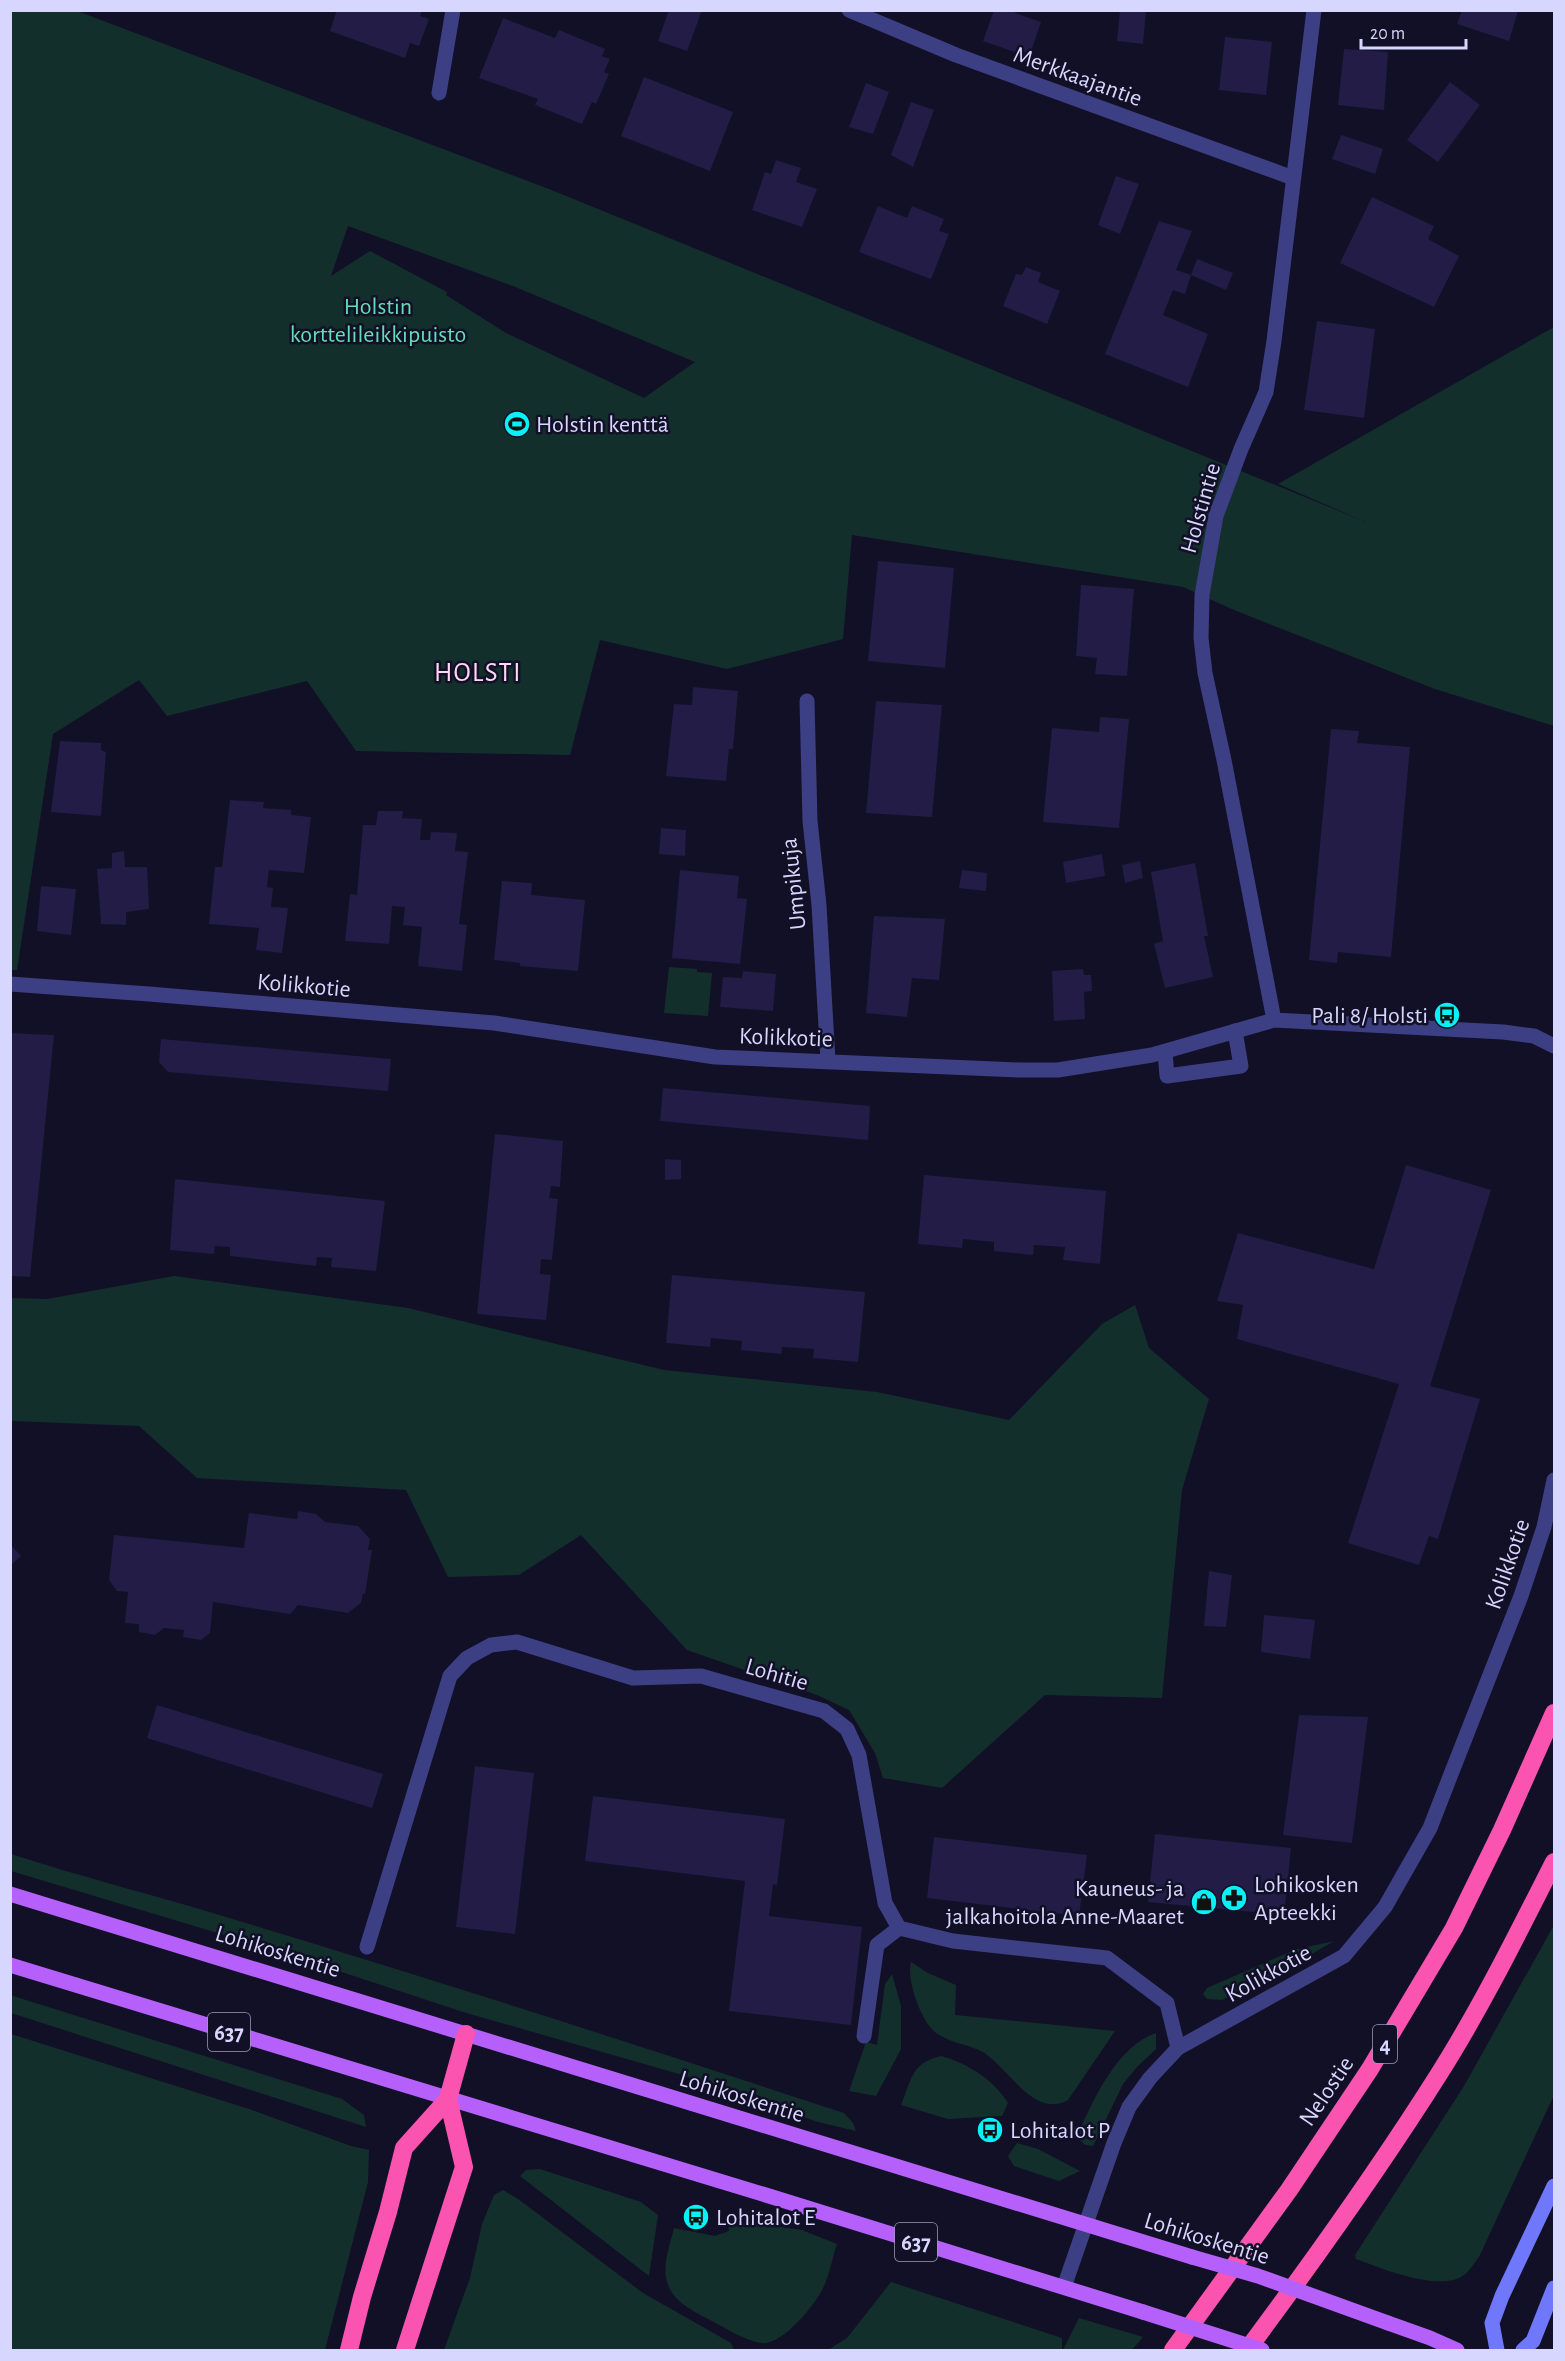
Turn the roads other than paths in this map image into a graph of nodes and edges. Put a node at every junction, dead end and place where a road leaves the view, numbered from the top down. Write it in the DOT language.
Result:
graph roads {
  1 [pos="453,10"];
  2 [pos="849,10"];
  3 [pos="1314,10"];
  4 [pos="439,93"];
  5 [pos="1293,178"];
  6 [pos="807,701"];
  7 [pos="10,984"];
  8 [pos="1274,1020"];
  9 [pos="1235,1031"];
  10 [pos="1554,1046"];
  11 [pos="1165,1052"];
  12 [pos="828,1061"];
  13 [pos="1554,1480"];
  14 [pos="1554,1713"];
  15 [pos="1554,1862"];
  16 [pos="10,1894"];
  17 [pos="899,1928"];
  18 [pos="366,1947"];
  19 [pos="10,1965"];
  20 [pos="466,2034"];
  21 [pos="864,2036"];
  22 [pos="1178,2048"];
  23 [pos="448,2099"];
  24 [pos="1554,2186"];
  25 [pos="1087,2224"];
  26 [pos="1064,2287"];
  27 [pos="1554,2288"];
  28 [pos="349,2350"];
  29 [pos="405,2350"];
  30 [pos="1173,2350"];
  31 [pos="1248,2350"];
  32 [pos="1262,2350"];
  33 [pos="1457,2350"];
  34 [pos="1497,2350"];
  35 [pos="1523,2350"];
  1 -- 4 [label="street"];
  2 -- 5 [label="street, Merkkaajantie"];
  3 -- 5 [label="street, Holstintie"];
  5 -- 8 [label="street, Holstintie"];
  6 -- 12 [label="street, Umpikuja"];
  7 -- 12 [label="street, Kolikkotie"];
  8 -- 9 [label="street, Kolikkotie"];
  8 -- 10 [label="street, Kolikkotie"];
  9 -- 11 [label="street, Kolikkotie"];
  9 -- 11 [label="street"];
  11 -- 12 [label="street, Kolikkotie"];
  13 -- 22 [label="street, Kolikkotie"];
  14 -- 30 [label="highway, Nelostie / 4"];
  15 -- 31 [label="highway"];
  16 -- 20 [label="main road, Lohikoskentie"];
  17 -- 18 [label="street, Lohitie"];
  17 -- 21 [label="street"];
  17 -- 22 [label="street"];
  19 -- 23 [label="main road, 637"];
  20 -- 23 [label="highway"];
  20 -- 25 [label="main road, Lohikoskentie"];
  22 -- 25 [label="street, Kolikkotie"];
  23 -- 26 [label="main road, 637"];
  23 -- 28 [label="highway"];
  23 -- 29 [label="highway"];
  24 -- 34 [label="street"];
  25 -- 26 [label="street, Kolikkotie"];
  25 -- 33 [label="main road, Lohikoskentie, bridge"];
  26 -- 32 [label="main road, 637, bridge"];
  27 -- 35 [label="street"];
}
